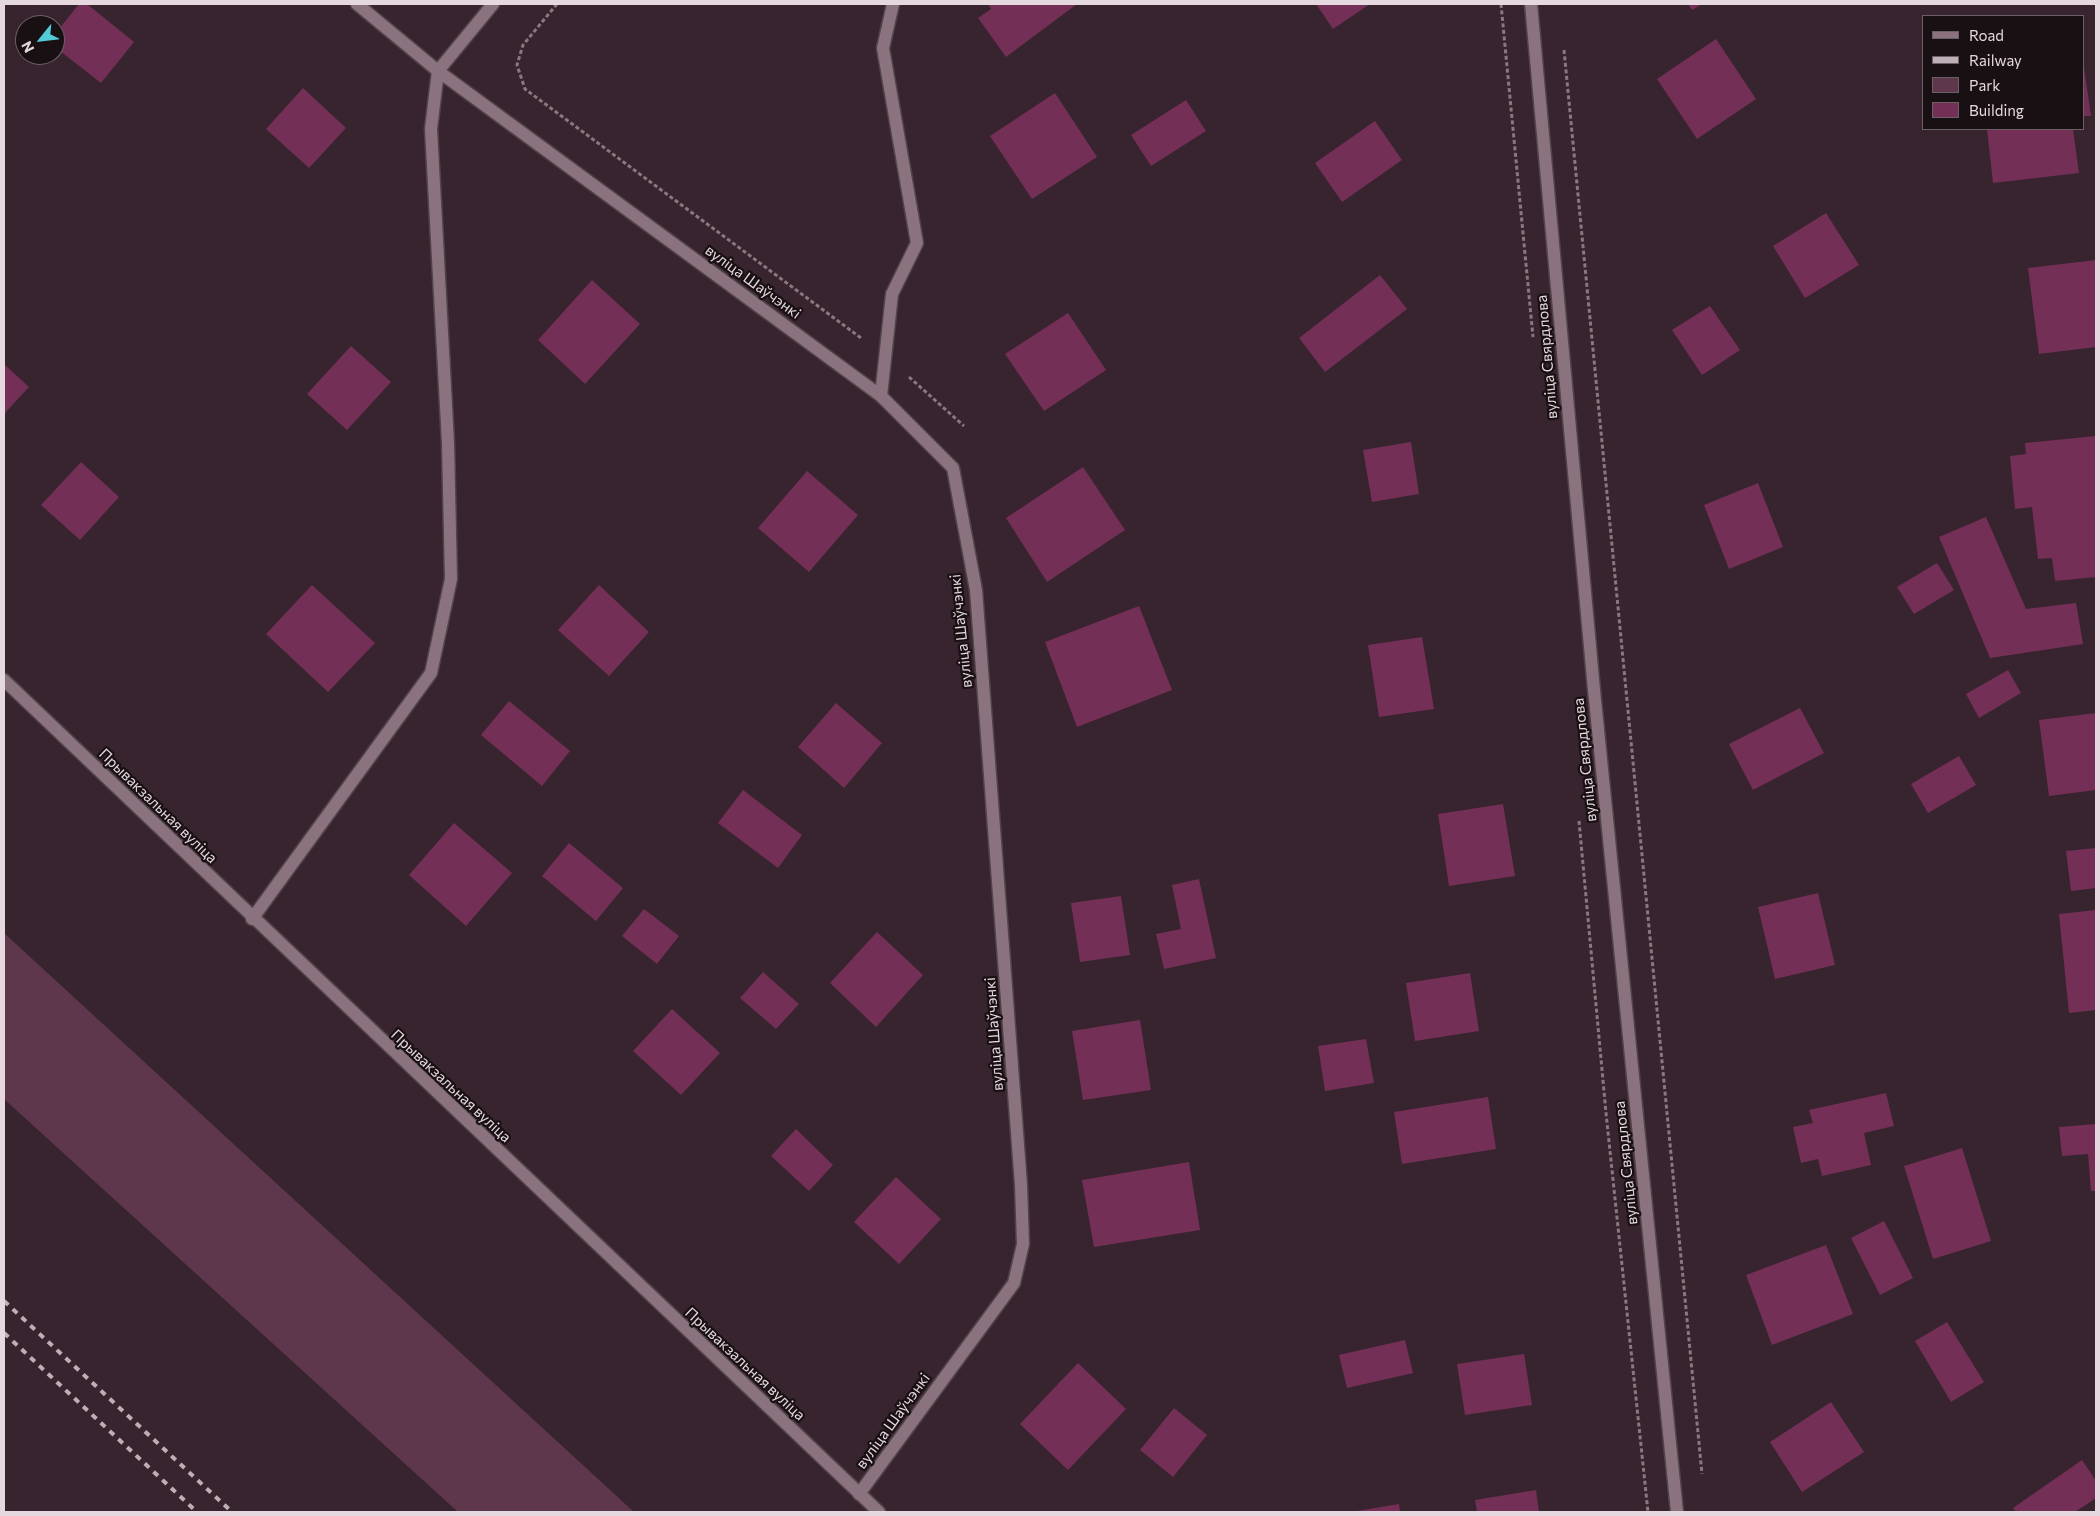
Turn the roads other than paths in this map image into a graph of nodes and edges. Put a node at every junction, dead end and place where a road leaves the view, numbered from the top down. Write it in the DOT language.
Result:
graph roads {
  1 [pos="357,4"];
  2 [pos="493,4"];
  3 [pos="892,4"];
  4 [pos="1531,4"];
  5 [pos="438,71"];
  6 [pos="880,396"];
  7 [pos="4,680"];
  8 [pos="252,919"];
  9 [pos="859,1494"];
  10 [pos="879,1512"];
  11 [pos="1677,1512"];
  1 -- 5 [label="street, вуліца Шаўчэнкі"];
  2 -- 5 [label="street"];
  3 -- 6 [label="street"];
  4 -- 11 [label="street, вуліца Свярдлова"];
  5 -- 6 [label="street, вуліца Шаўчэнкі"];
  5 -- 8 [label="street"];
  6 -- 9 [label="street, вуліца Шаўчэнкі"];
  7 -- 8 [label="street, Прывакзальная вуліца"];
  8 -- 9 [label="street, Прывакзальная вуліца"];
  9 -- 10 [label="street, Прывакзальная вуліца"];
}
